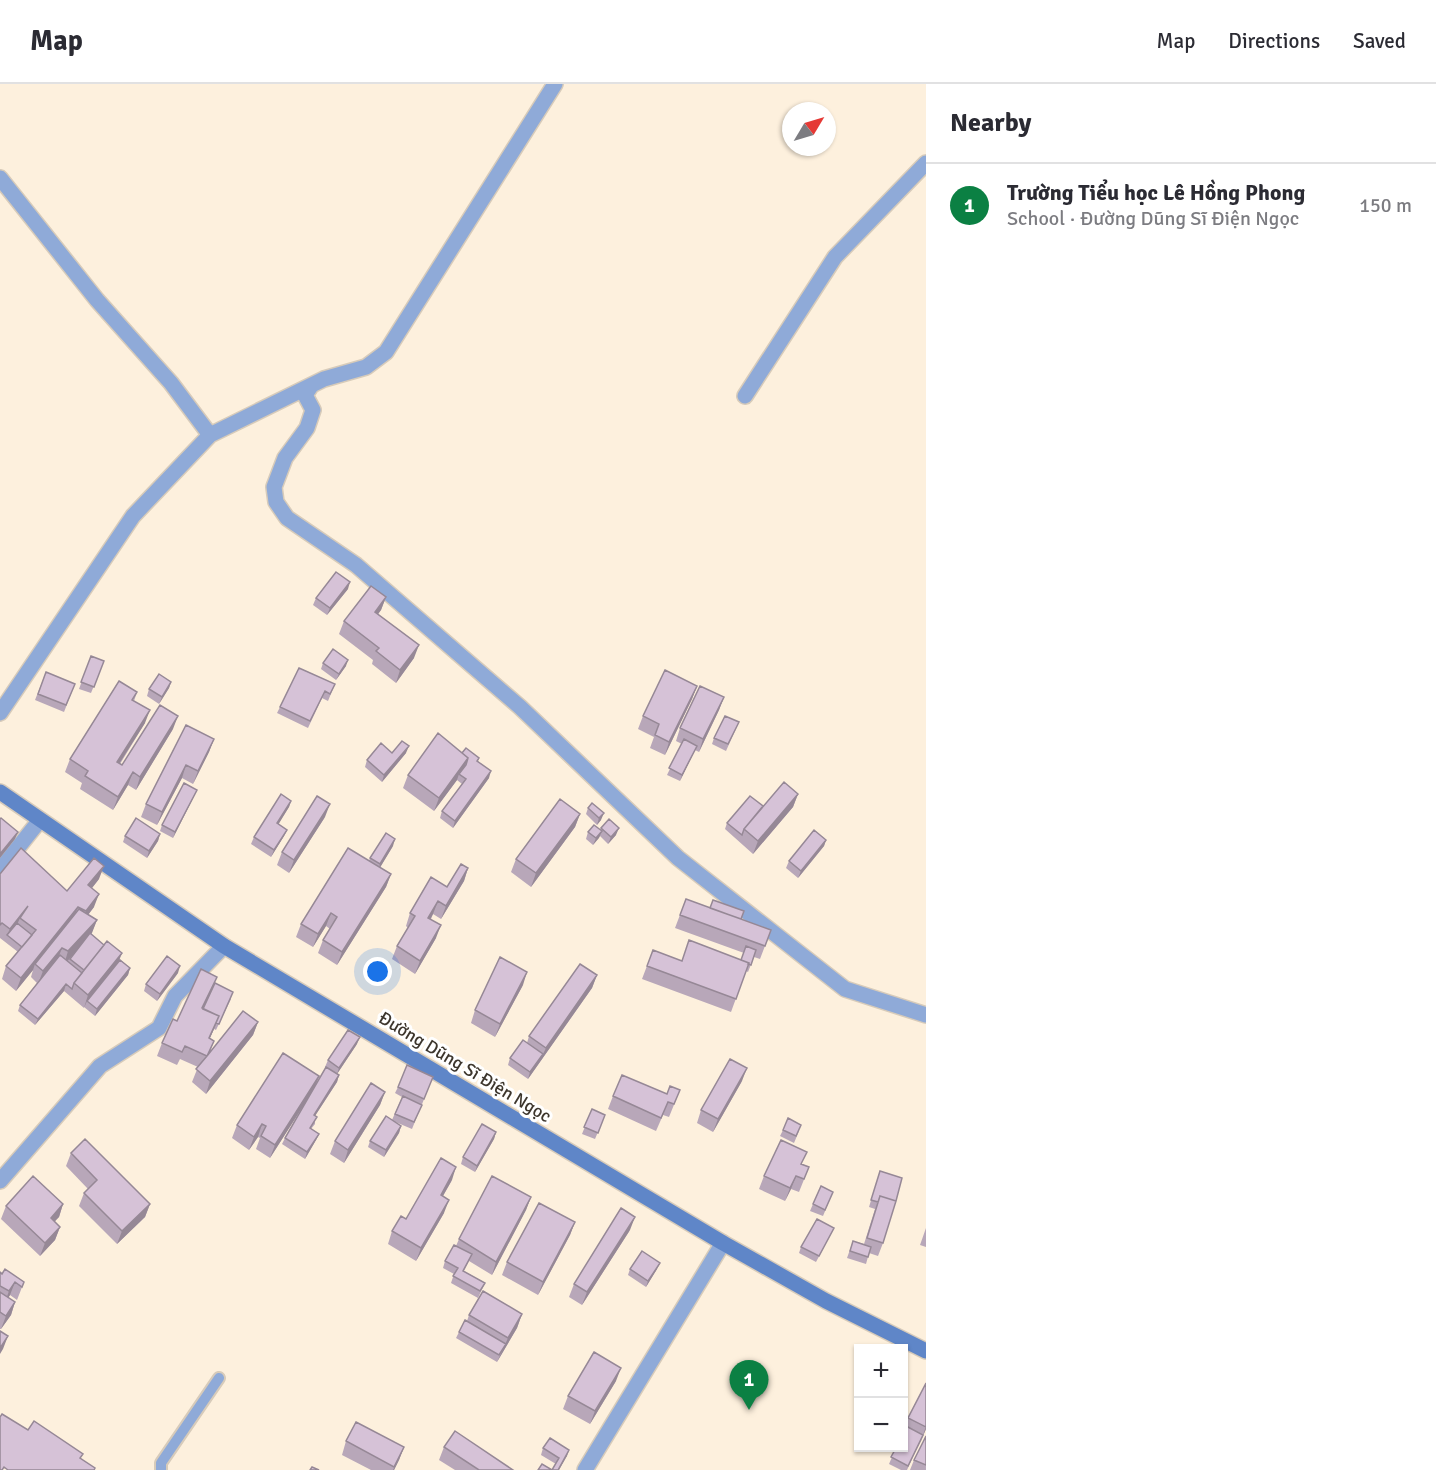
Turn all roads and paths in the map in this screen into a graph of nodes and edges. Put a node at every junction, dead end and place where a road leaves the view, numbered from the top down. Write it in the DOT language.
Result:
graph roads {
  1 [pos="555,84"];
  2 [pos="926,163"];
  3 [pos="0,178"];
  4 [pos="311,386"];
  5 [pos="745,396"];
  6 [pos="210,435"];
  7 [pos="0,713"];
  8 [pos="0,792"];
  9 [pos="40,820"];
  10 [pos="0,870"];
  11 [pos="224,946"];
  12 [pos="926,1015"];
  13 [pos="0,1181"];
  14 [pos="723,1244"];
  15 [pos="926,1350"];
  16 [pos="219,1378"];
  17 [pos="161,1470"];
  18 [pos="585,1470"];
  1 -- 4 [label="street"];
  2 -- 5 [label="street"];
  3 -- 6 [label="street"];
  4 -- 6 [label="street"];
  4 -- 12 [label="street"];
  6 -- 7 [label="street"];
  8 -- 9 [label="main road, Đường Dũng Sĩ Điện Ngọc"];
  9 -- 10 [label="street"];
  9 -- 11 [label="main road, Đường Dũng Sĩ Điện Ngọc"];
  11 -- 13 [label="street"];
  11 -- 14 [label="main road, Đường Dũng Sĩ Điện Ngọc"];
  14 -- 15 [label="main road, Đường Dũng Sĩ Điện Ngọc"];
  14 -- 18 [label="street"];
  16 -- 17 [label="lane"];
}
